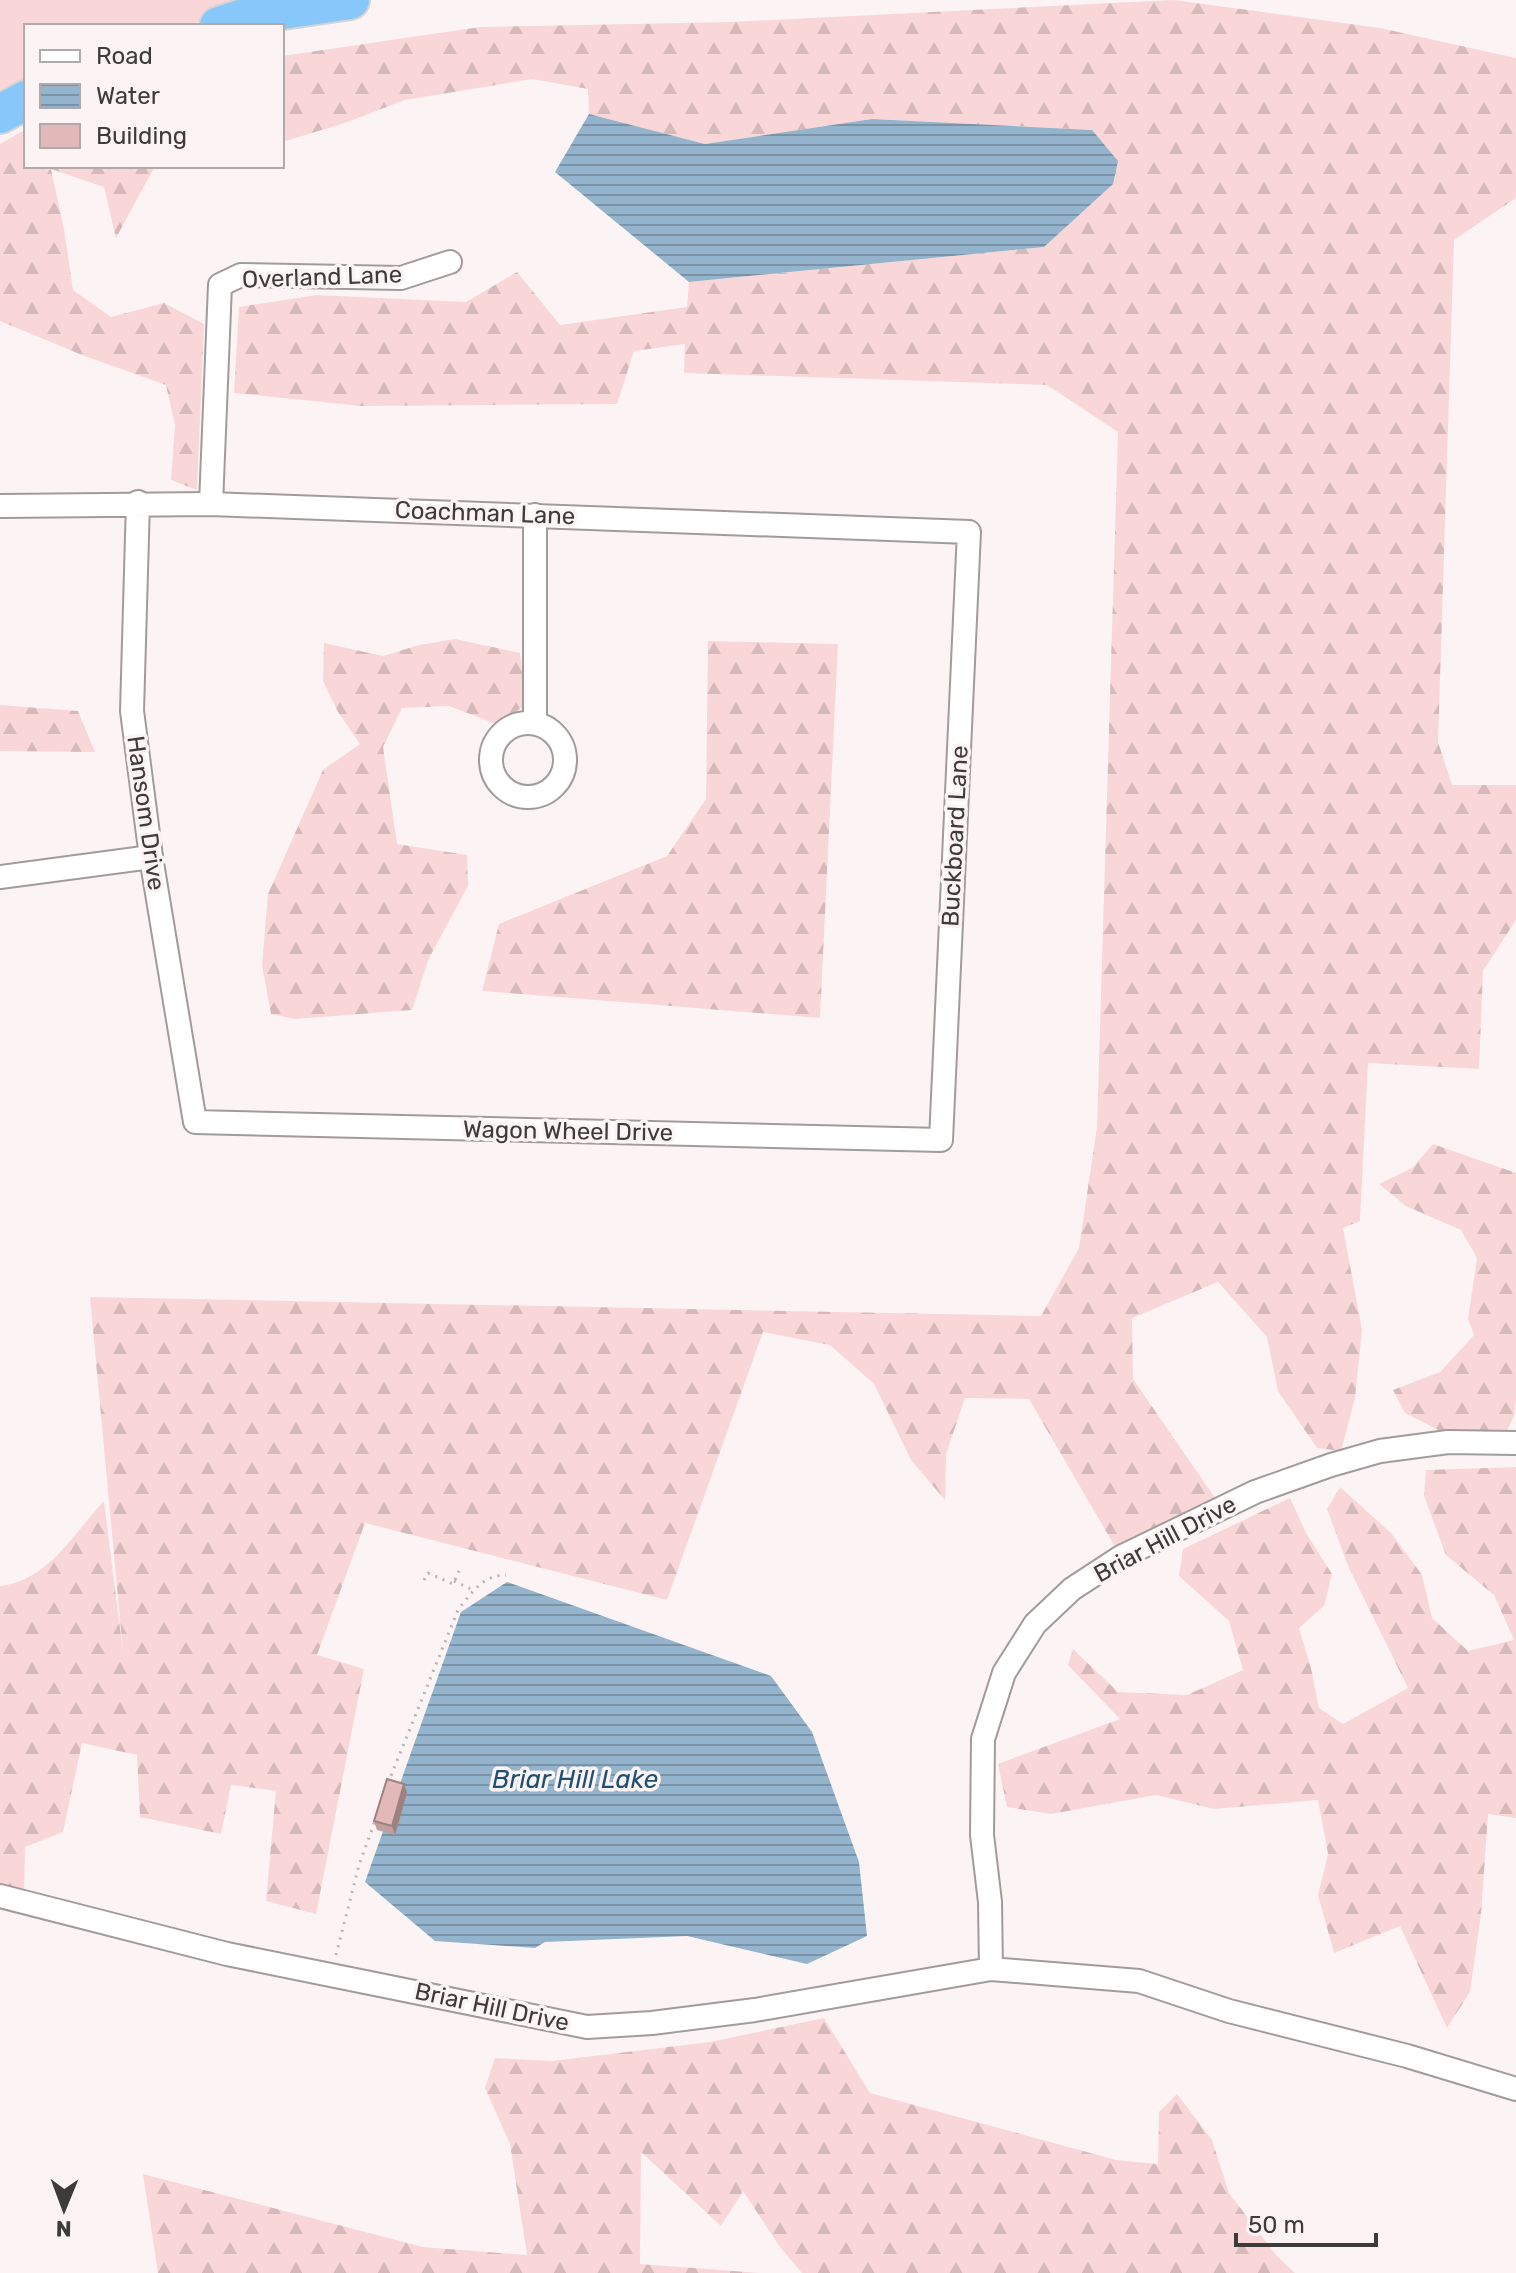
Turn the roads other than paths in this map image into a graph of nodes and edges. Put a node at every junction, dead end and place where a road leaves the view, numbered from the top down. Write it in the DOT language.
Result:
graph roads {
  1 [pos="350,0"];
  2 [pos="225,24"];
  3 [pos="24,101"];
  4 [pos="0,114"];
  5 [pos="450,262"];
  6 [pos="138,502"];
  7 [pos="211,504"];
  8 [pos="0,505"];
  9 [pos="535,515"];
  10 [pos="969,532"];
  11 [pos="535,723"];
  12 [pos="151,857"];
  13 [pos="0,877"];
  14 [pos="195,1122"];
  15 [pos="941,1140"];
  16 [pos="1516,1443"];
  17 [pos="0,1896"];
  18 [pos="991,1969"];
  19 [pos="1516,2089"];
  1 -- 2 [label="highway"];
  3 -- 4 [label="highway"];
  5 -- 7 [label="street, Overland Lane"];
  6 -- 7 [label="street, Coachman Lane"];
  6 -- 8 [label="street, Coachman Lane"];
  6 -- 12 [label="street, Hansom Drive"];
  7 -- 9 [label="street, Coachman Lane"];
  9 -- 10 [label="street, Coachman Lane"];
  9 -- 11 [label="street"];
  10 -- 15 [label="street, Buckboard Lane"];
  12 -- 13 [label="street"];
  12 -- 14 [label="street, Hansom Drive"];
  14 -- 15 [label="street, Wagon Wheel Drive"];
  16 -- 18 [label="street, Briar Hill Drive"];
  17 -- 18 [label="street, Briar Hill Drive"];
  18 -- 19 [label="street, Briar Hill Drive"];
}
